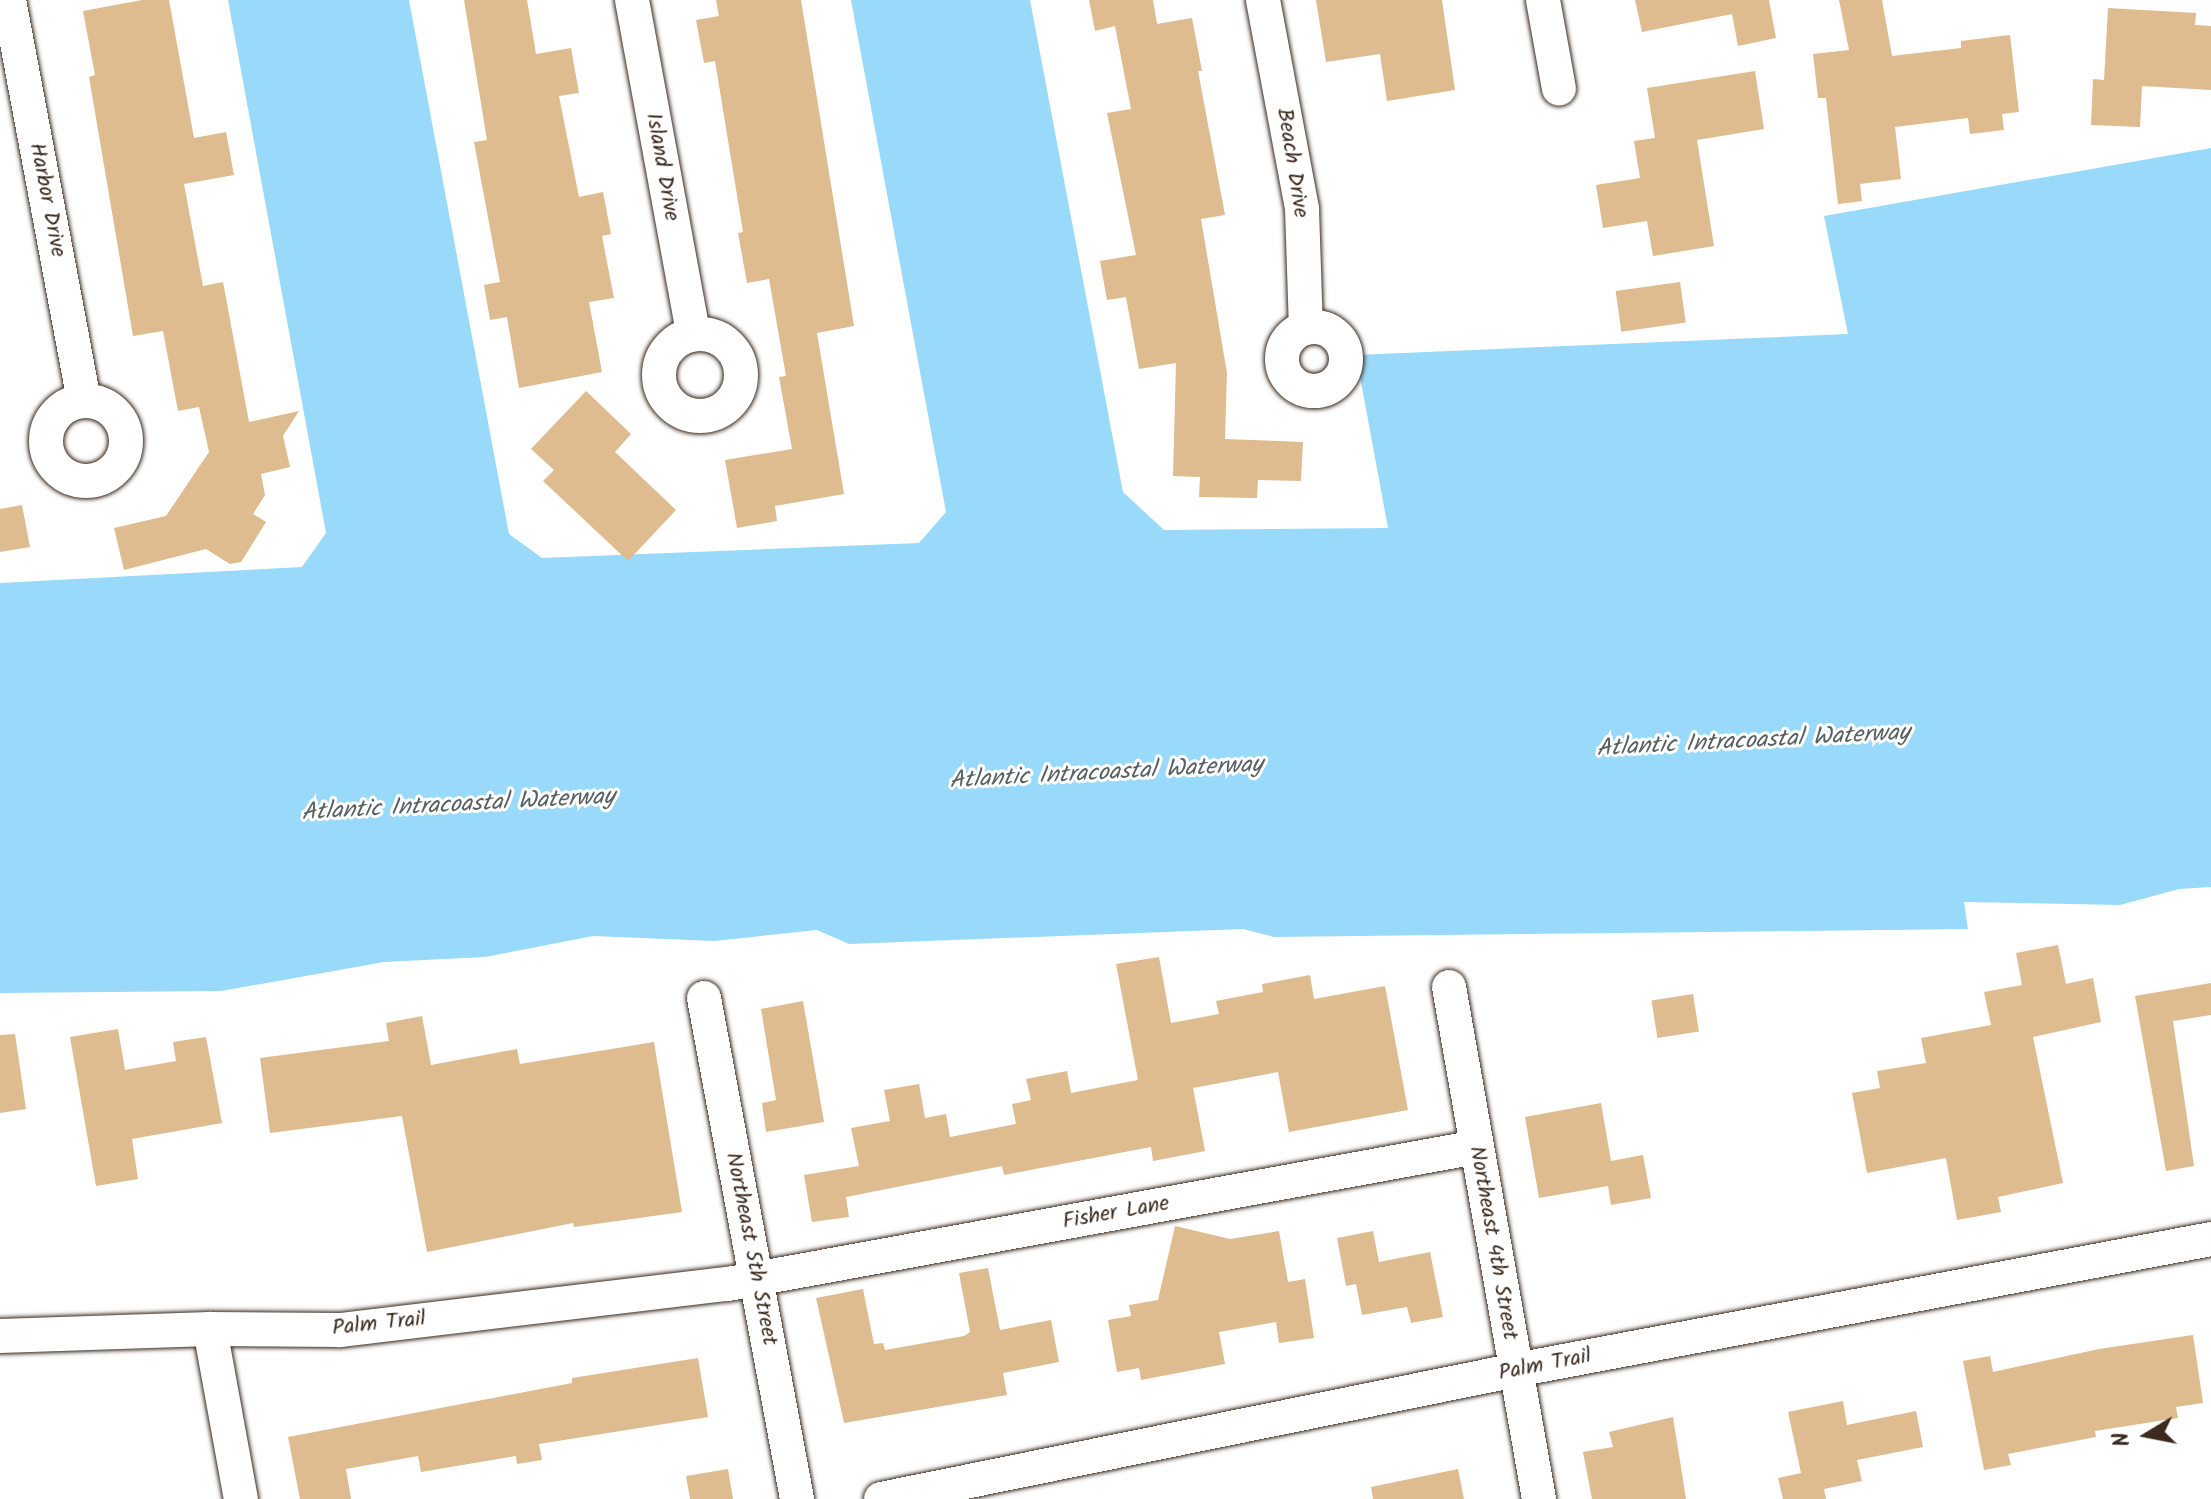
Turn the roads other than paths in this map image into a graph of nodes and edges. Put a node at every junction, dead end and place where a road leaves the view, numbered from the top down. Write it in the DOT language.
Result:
graph roads {
  1 [pos="9,0"];
  2 [pos="632,0"];
  3 [pos="1263,0"];
  4 [pos="1543,0"];
  5 [pos="1559,89"];
  6 [pos="1306,328"];
  7 [pos="693,334"];
  8 [pos="84,400"];
  9 [pos="1449,987"];
  10 [pos="704,998"];
  11 [pos="1477,1147"];
  12 [pos="2211,1239"];
  13 [pos="756,1279"];
  14 [pos="210,1329"];
  15 [pos="0,1336"];
  16 [pos="1516,1370"];
  17 [pos="241,1499"];
  18 [pos="797,1499"];
  19 [pos="881,1499"];
  20 [pos="1539,1499"];
  1 -- 8 [label="street, Harbor Drive"];
  2 -- 7 [label="street, Island Drive"];
  3 -- 6 [label="street, Beach Drive"];
  4 -- 5 [label="street"];
  9 -- 11 [label="street, Northeast 4th Street"];
  10 -- 13 [label="street, Northeast 5th Street"];
  11 -- 13 [label="street, Fisher Lane"];
  11 -- 16 [label="street, Northeast 4th Street"];
  12 -- 16 [label="street, Palm Trail"];
  13 -- 14 [label="street, Palm Trail"];
  13 -- 18 [label="street, Northeast 5th Street"];
  14 -- 15 [label="street, Palm Trail"];
  14 -- 17 [label="street"];
  16 -- 19 [label="street, Palm Trail"];
  16 -- 20 [label="street, Northeast 4th Street"];
}
